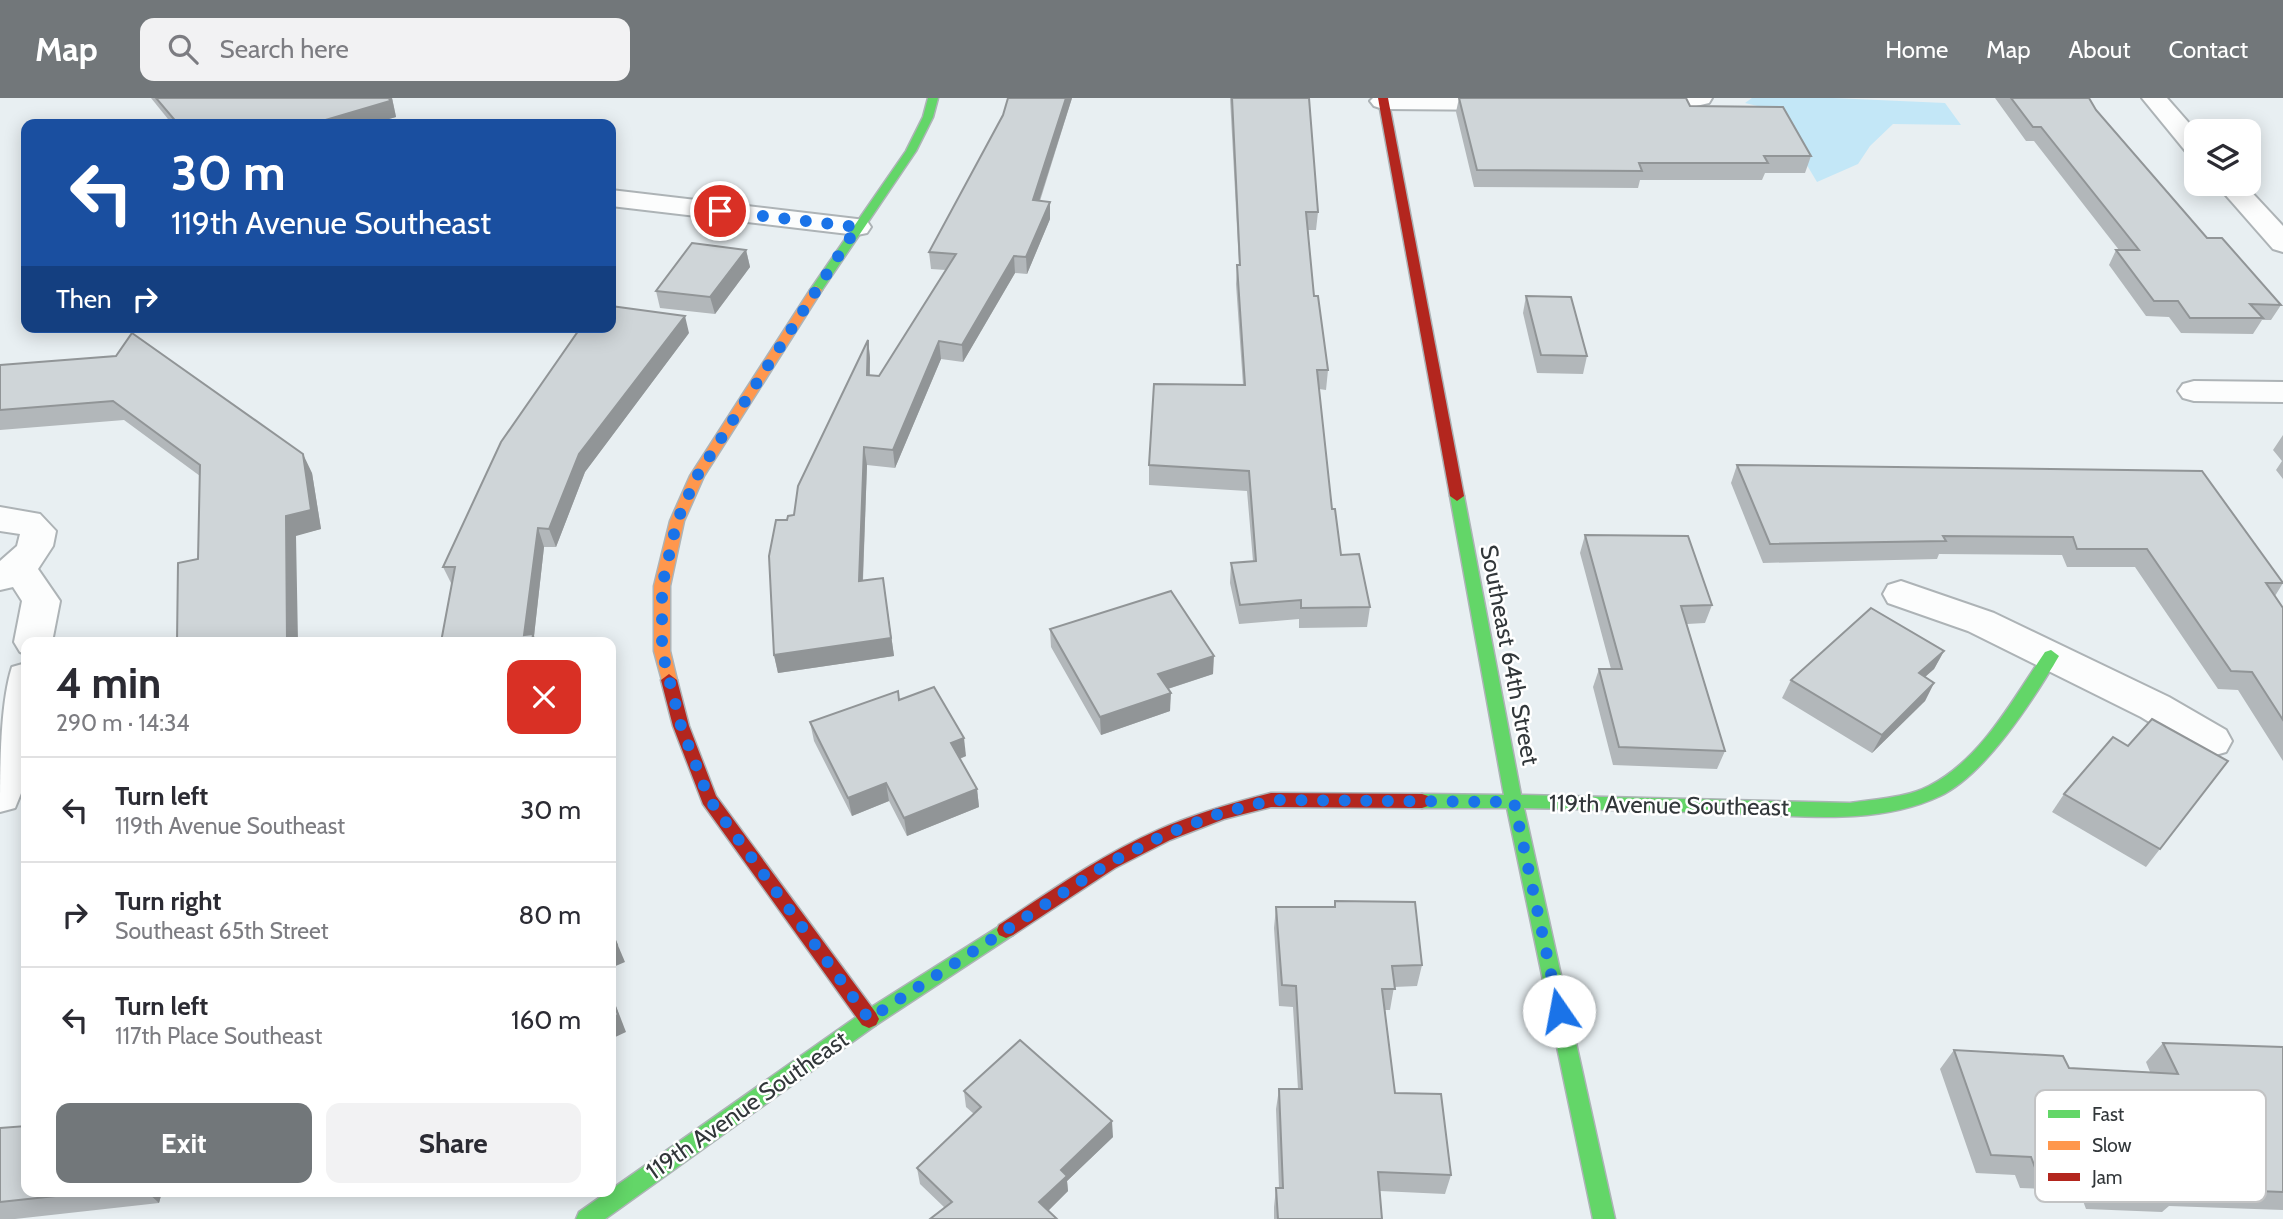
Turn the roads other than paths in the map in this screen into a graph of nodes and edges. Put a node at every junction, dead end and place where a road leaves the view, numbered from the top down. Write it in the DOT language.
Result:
graph roads {
  1 [pos="933,98"];
  2 [pos="1700,98"];
  3 [pos="2154,98"];
  4 [pos="1383,100"];
  5 [pos="1536,102"];
  6 [pos="1605,102"];
  7 [pos="2184,133"];
  8 [pos="2241,196"];
  9 [pos="616,199"];
  10 [pos="857,227"];
  11 [pos="2283,243"];
  12 [pos="2194,391"];
  13 [pos="2283,392"];
  14 [pos="0,519"];
  15 [pos="7,574"];
  16 [pos="1901,594"];
  17 [pos="34,637"];
  18 [pos="2051,656"];
  19 [pos="21,703"];
  20 [pos="2212,741"];
  21 [pos="0,796"];
  22 [pos="1514,802"];
  23 [pos="869,1019"];
  24 [pos="587,1219"];
  25 [pos="1604,1219"];
  1 -- 10 [label="street"];
  2 -- 6 [label="street"];
  3 -- 7 [label="street"];
  4 -- 5 [label="street"];
  4 -- 22 [label="street, Southeast 64th Street"];
  8 -- 11 [label="street"];
  9 -- 10 [label="street"];
  10 -- 23 [label="street"];
  12 -- 13 [label="street"];
  14 -- 15 [label="street"];
  15 -- 17 [label="street"];
  16 -- 18 [label="street"];
  18 -- 20 [label="street"];
  18 -- 22 [label="street, 119th Avenue Southeast"];
  19 -- 21 [label="street"];
  22 -- 23 [label="street, 119th Avenue Southeast"];
  22 -- 25 [label="street, Southeast 64th Street"];
  23 -- 24 [label="street, 119th Avenue Southeast"];
}
